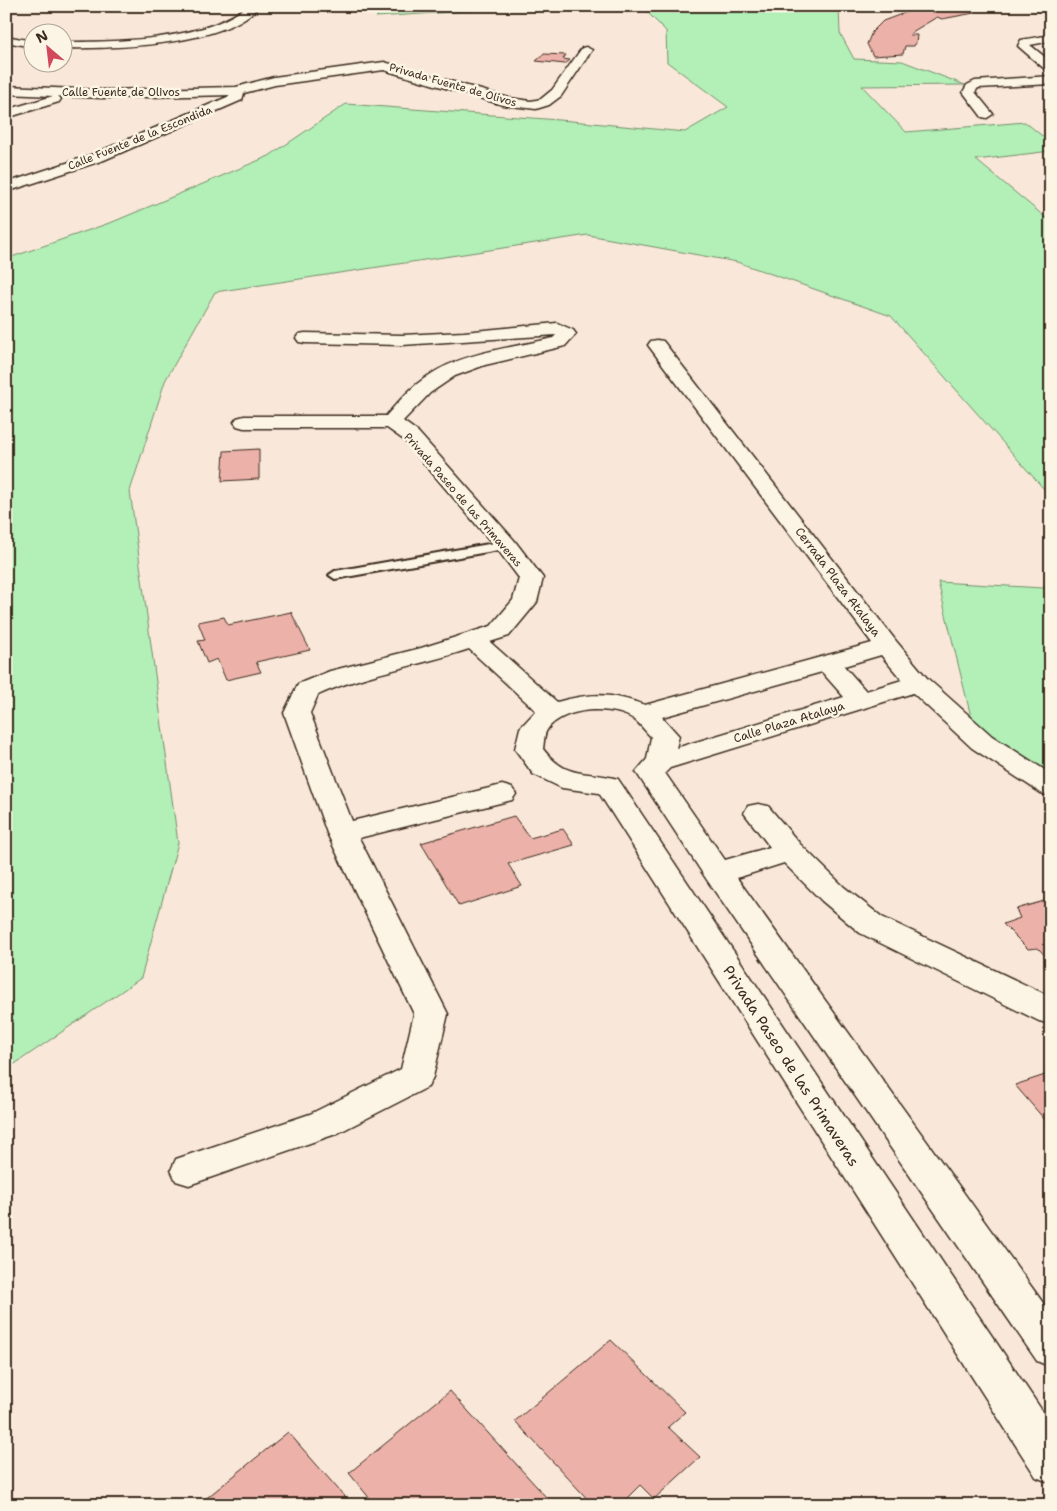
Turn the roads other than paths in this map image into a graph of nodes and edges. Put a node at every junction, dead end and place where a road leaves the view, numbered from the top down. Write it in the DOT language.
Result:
graph roads {
  1 [pos="254,6"];
  2 [pos="1051,38"];
  3 [pos="6,39"];
  4 [pos="22,42"];
  5 [pos="72,45"];
  6 [pos="586,50"];
  7 [pos="1051,68"];
  8 [pos="1051,80"];
  9 [pos="6,90"];
  10 [pos="236,91"];
  11 [pos="76,93"];
  12 [pos="6,114"];
  13 [pos="987,114"];
  14 [pos="6,188"];
  15 [pos="305,338"];
  16 [pos="657,345"];
  17 [pos="244,422"];
  18 [pos="392,422"];
  19 [pos="506,545"];
  20 [pos="334,575"];
  21 [pos="474,641"];
  22 [pos="887,646"];
  23 [pos="827,662"];
  24 [pos="918,683"];
  25 [pos="860,700"];
  26 [pos="552,711"];
  27 [pos="644,714"];
  28 [pos="660,762"];
  29 [pos="1051,787"];
  30 [pos="502,794"];
  31 [pos="758,813"];
  32 [pos="342,833"];
  33 [pos="790,851"];
  34 [pos="718,873"];
  35 [pos="1051,1012"];
  36 [pos="189,1170"];
  37 [pos="1051,1348"];
  38 [pos="1051,1462"];
  1 -- 5 [label="street"];
  2 -- 7 [label="street"];
  3 -- 4 [label="street"];
  6 -- 10 [label="street, Privada Fuente de Olivos"];
  8 -- 13 [label="street"];
  9 -- 11 [label="street, Calle Fuente de Olivos"];
  10 -- 11 [label="street, Calle Fuente de Olivos"];
  10 -- 14 [label="street, Calle Fuente de la Escondida"];
  11 -- 12 [label="street"];
  15 -- 18 [label="street"];
  16 -- 22 [label="street, Cerrada Plaza Atalaya"];
  17 -- 18 [label="street"];
  18 -- 19 [label="street, Privada Paseo de las Primaveras"];
  19 -- 20 [label="lane"];
  19 -- 21 [label="street, Privada Paseo de las Primaveras"];
  21 -- 26 [label="street"];
  21 -- 32 [label="street, Privada Paseo de las Primaveras"];
  22 -- 23 [label="street"];
  22 -- 24 [label="street, Cerrada Plaza Atalaya"];
  23 -- 25 [label="street"];
  23 -- 27 [label="street"];
  24 -- 25 [label="street, Calle Plaza Atalaya"];
  24 -- 29 [label="street, Cerrada Plaza Atalaya"];
  25 -- 28 [label="street, Calle Plaza Atalaya"];
  26 -- 27 [label="street, Privada Paseo de las Primaveras"];
  26 -- 38 [label="street, Privada Paseo de las Primaveras"];
  27 -- 28 [label="street, Privada Paseo de las Primaveras"];
  28 -- 34 [label="street, Privada Paseo de las Primaveras"];
  30 -- 32 [label="street"];
  31 -- 33 [label="street"];
  32 -- 36 [label="street"];
  33 -- 34 [label="street"];
  33 -- 35 [label="street"];
  34 -- 37 [label="street, Privada Paseo de las Primaveras"];
}
